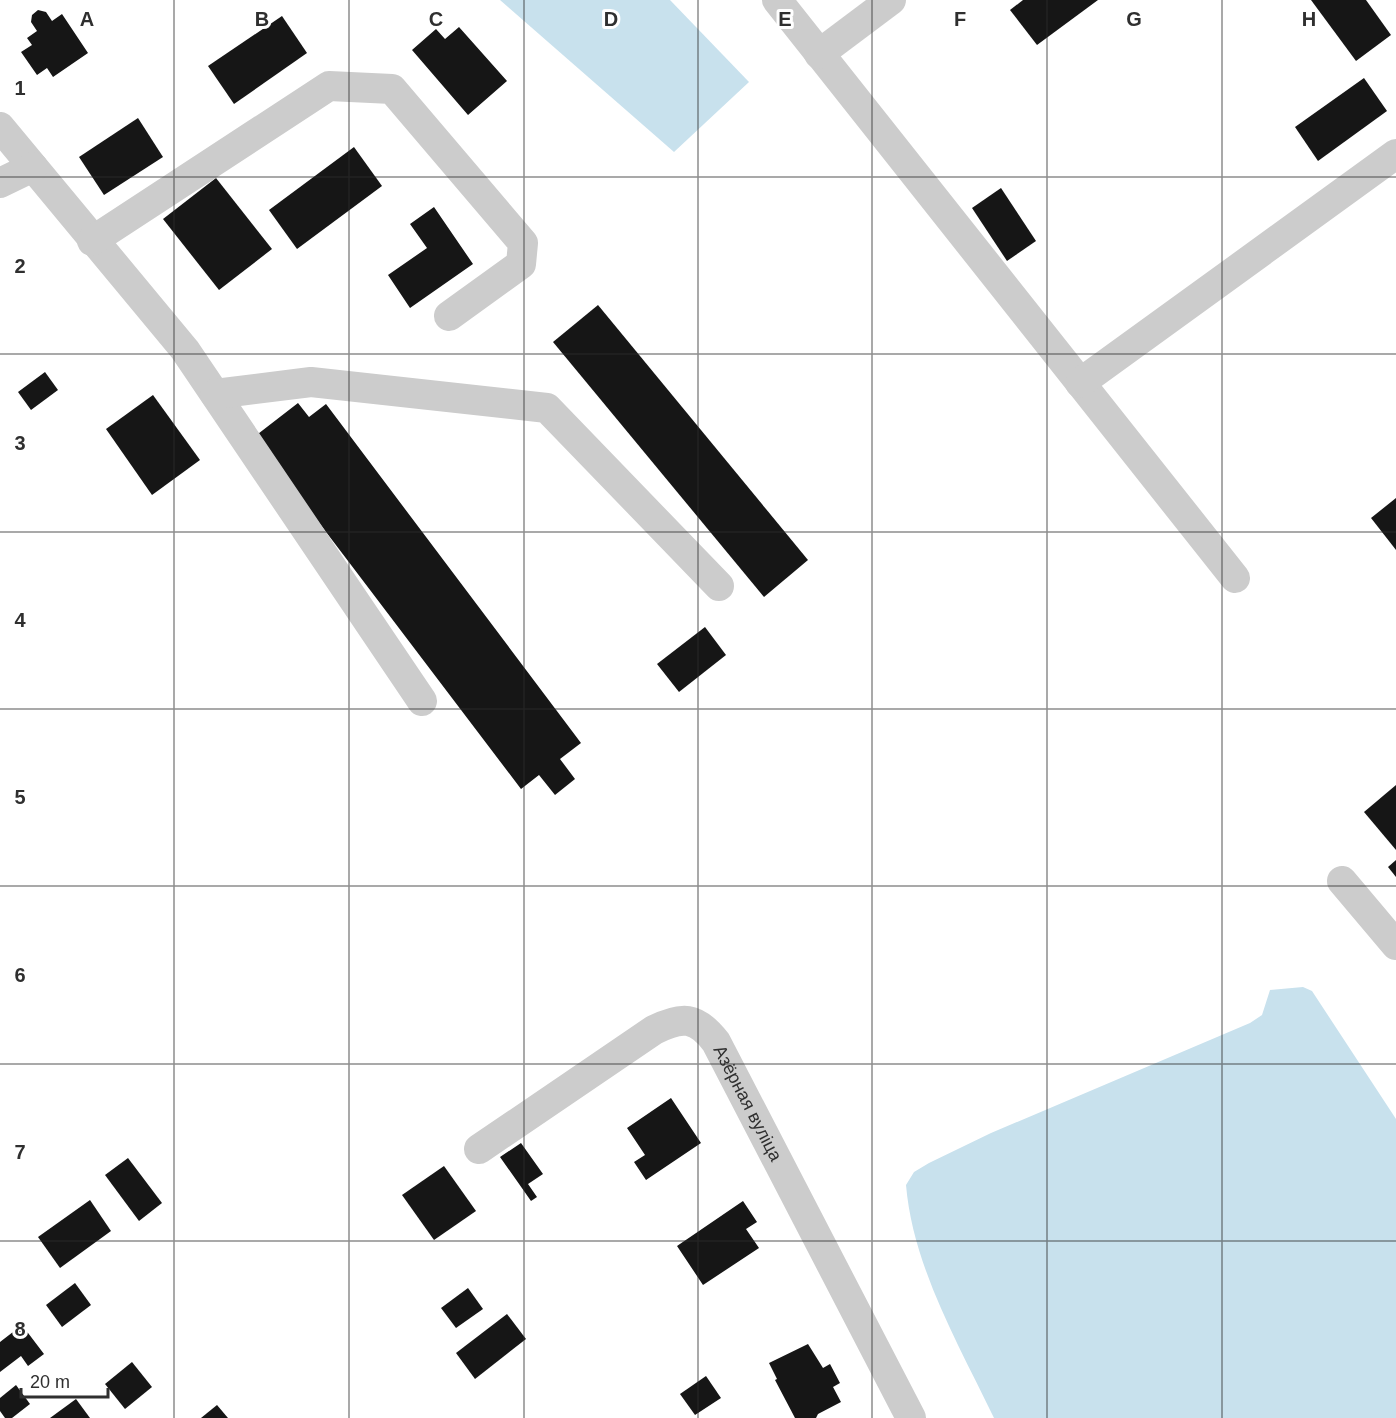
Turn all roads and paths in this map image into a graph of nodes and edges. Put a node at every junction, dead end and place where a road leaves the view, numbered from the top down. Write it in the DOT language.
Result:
graph roads {
  1 [pos="777,0"];
  2 [pos="891,0"];
  3 [pos="819,54"];
  4 [pos="0,127"];
  5 [pos="1396,154"];
  6 [pos="33,167"];
  7 [pos="0,183"];
  8 [pos="92,241"];
  9 [pos="449,316"];
  10 [pos="1080,383"];
  11 [pos="214,394"];
  12 [pos="1235,578"];
  13 [pos="719,586"];
  14 [pos="422,701"];
  15 [pos="1342,881"];
  16 [pos="1396,945"];
  17 [pos="478,1149"];
  18 [pos="911,1418"];
  1 -- 3 [label="street"];
  2 -- 3 [label="street"];
  3 -- 10 [label="street"];
  4 -- 6 [label="street"];
  5 -- 10 [label="street"];
  6 -- 7 [label="street"];
  6 -- 8 [label="street"];
  8 -- 9 [label="street"];
  8 -- 11 [label="street"];
  10 -- 12 [label="street"];
  11 -- 13 [label="street"];
  11 -- 14 [label="street"];
  15 -- 16 [label="street"];
  17 -- 18 [label="street, Азёрная вуліца"];
}
